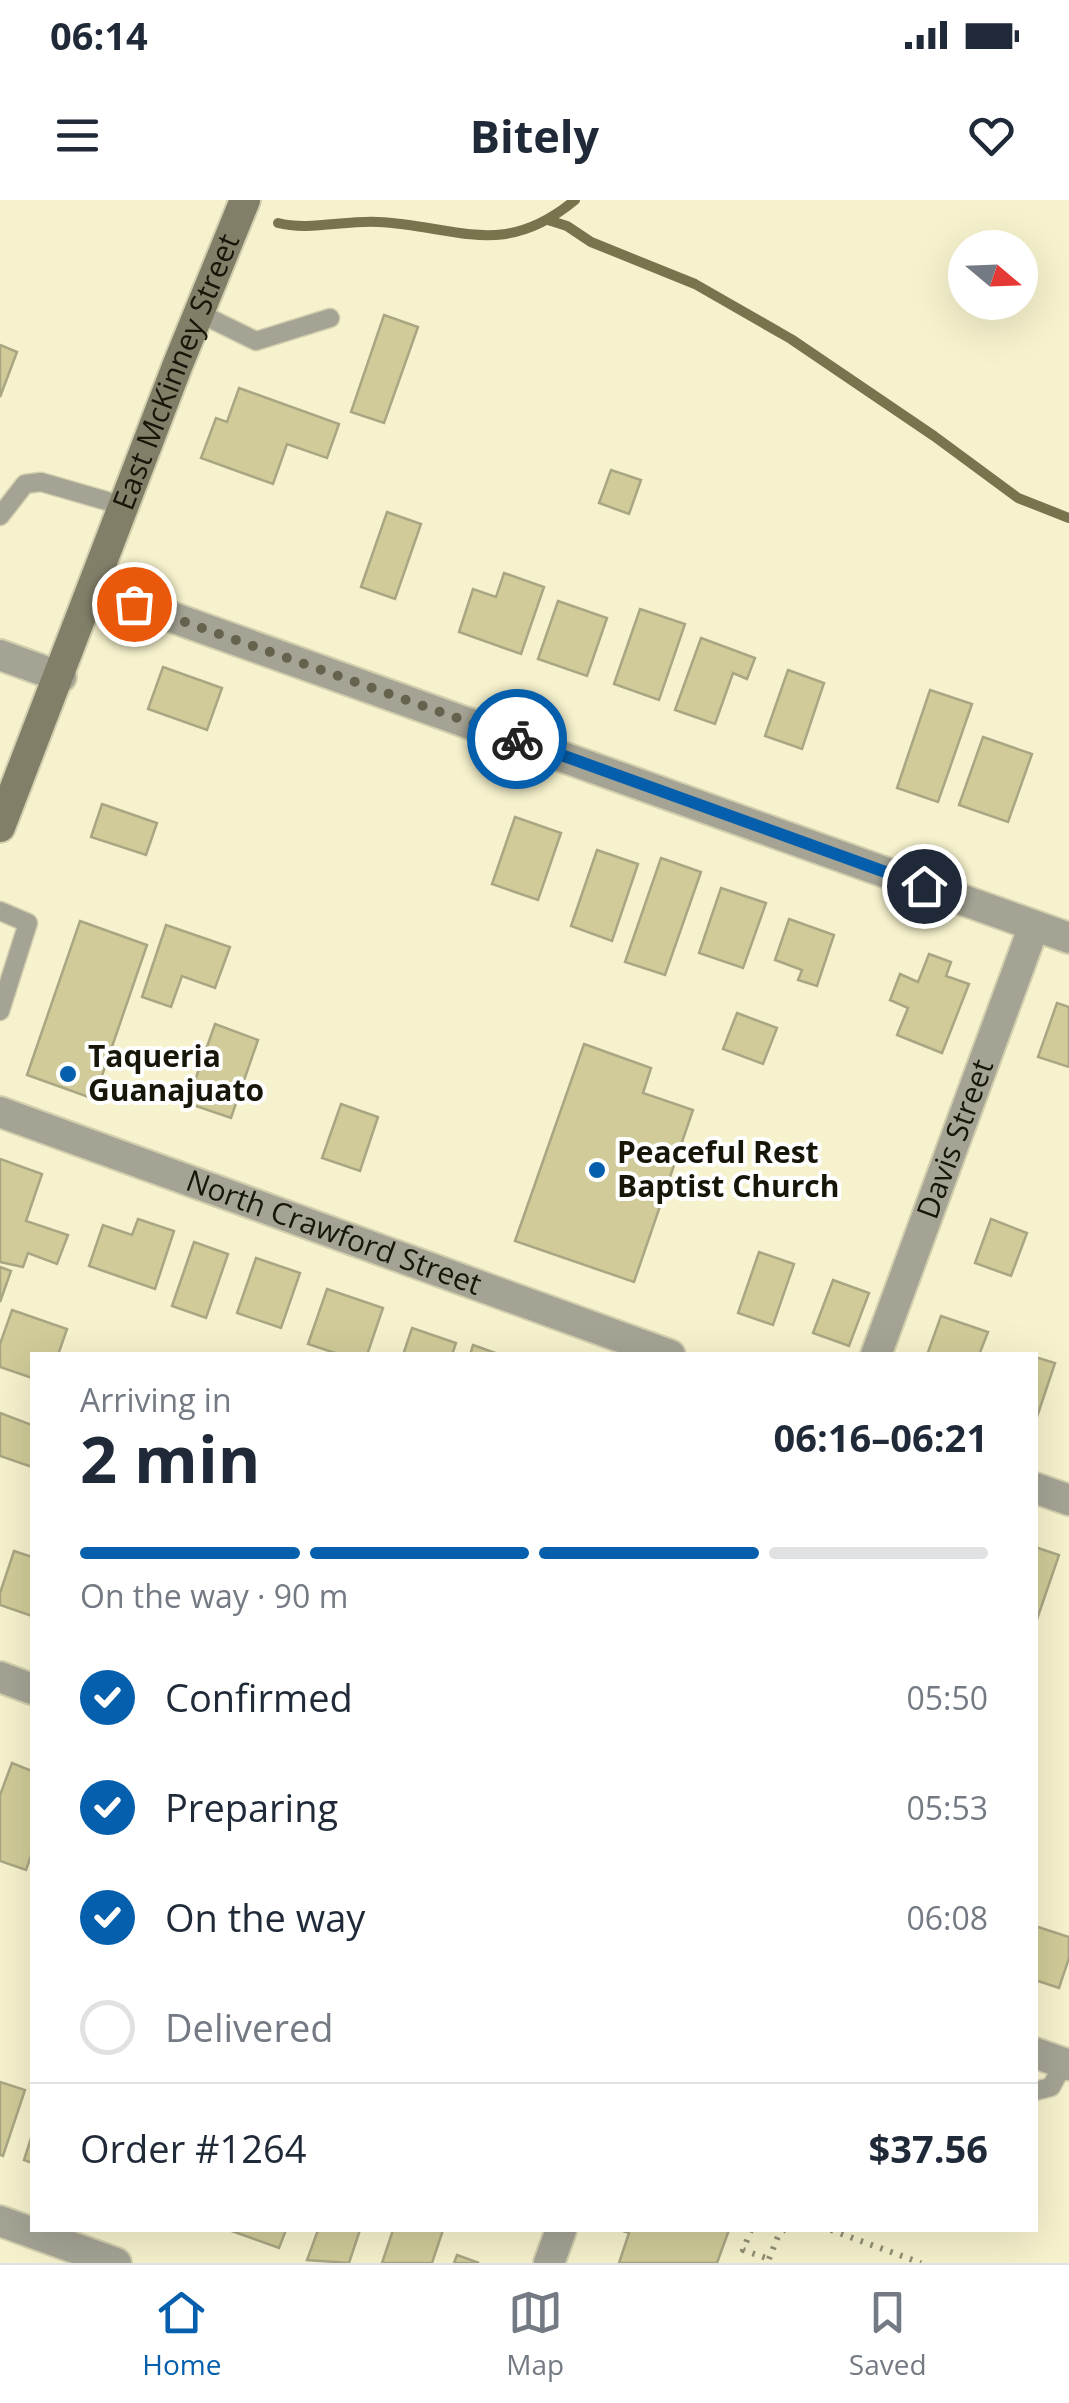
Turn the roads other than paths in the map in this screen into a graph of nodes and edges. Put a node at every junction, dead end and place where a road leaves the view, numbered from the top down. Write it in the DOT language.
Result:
graph roads {
  1 [pos="246,200"];
  2 [pos="199,313"];
  3 [pos="330,318"];
  4 [pos="124,506"];
  5 [pos="0,516"];
  6 [pos="93,590"];
  7 [pos="0,655"];
  8 [pos="60,677"];
  9 [pos="0,828"];
  10 [pos="0,911"];
  11 [pos="1034,926"];
  12 [pos="1069,938"];
  13 [pos="0,1011"];
  14 [pos="0,1112"];
  15 [pos="662,1352"];
  16 [pos="877,1352"];
  17 [pos="1038,1489"];
  18 [pos="1069,1500"];
  19 [pos="0,1677"];
  20 [pos="30,1688"];
  21 [pos="1056,2060"];
  22 [pos="1038,2090"];
  23 [pos="0,2220"];
  24 [pos="560,2232"];
  25 [pos="60,2253"];
  26 [pos="116,2263"];
  27 [pos="549,2263"];
  1 -- 2 [label="main road, East McKinney Street"];
  2 -- 3 [label="lane"];
  2 -- 4 [label="main road, East McKinney Street"];
  4 -- 5 [label="lane"];
  4 -- 6 [label="main road, East McKinney Street"];
  6 -- 8 [label="main road, East McKinney Street"];
  6 -- 11 [label="street"];
  7 -- 8 [label="street"];
  8 -- 9 [label="main road, East McKinney Street"];
  10 -- 13 [label="lane"];
  11 -- 12 [label="street"];
  11 -- 16 [label="street, Davis Street"];
  14 -- 15 [label="street, North Crawford Street"];
  17 -- 18 [label="street"];
  19 -- 20 [label="street"];
  21 -- 22 [label="lane"];
  23 -- 25 [label="street"];
  24 -- 27 [label="street"];
  25 -- 26 [label="street"];
}
